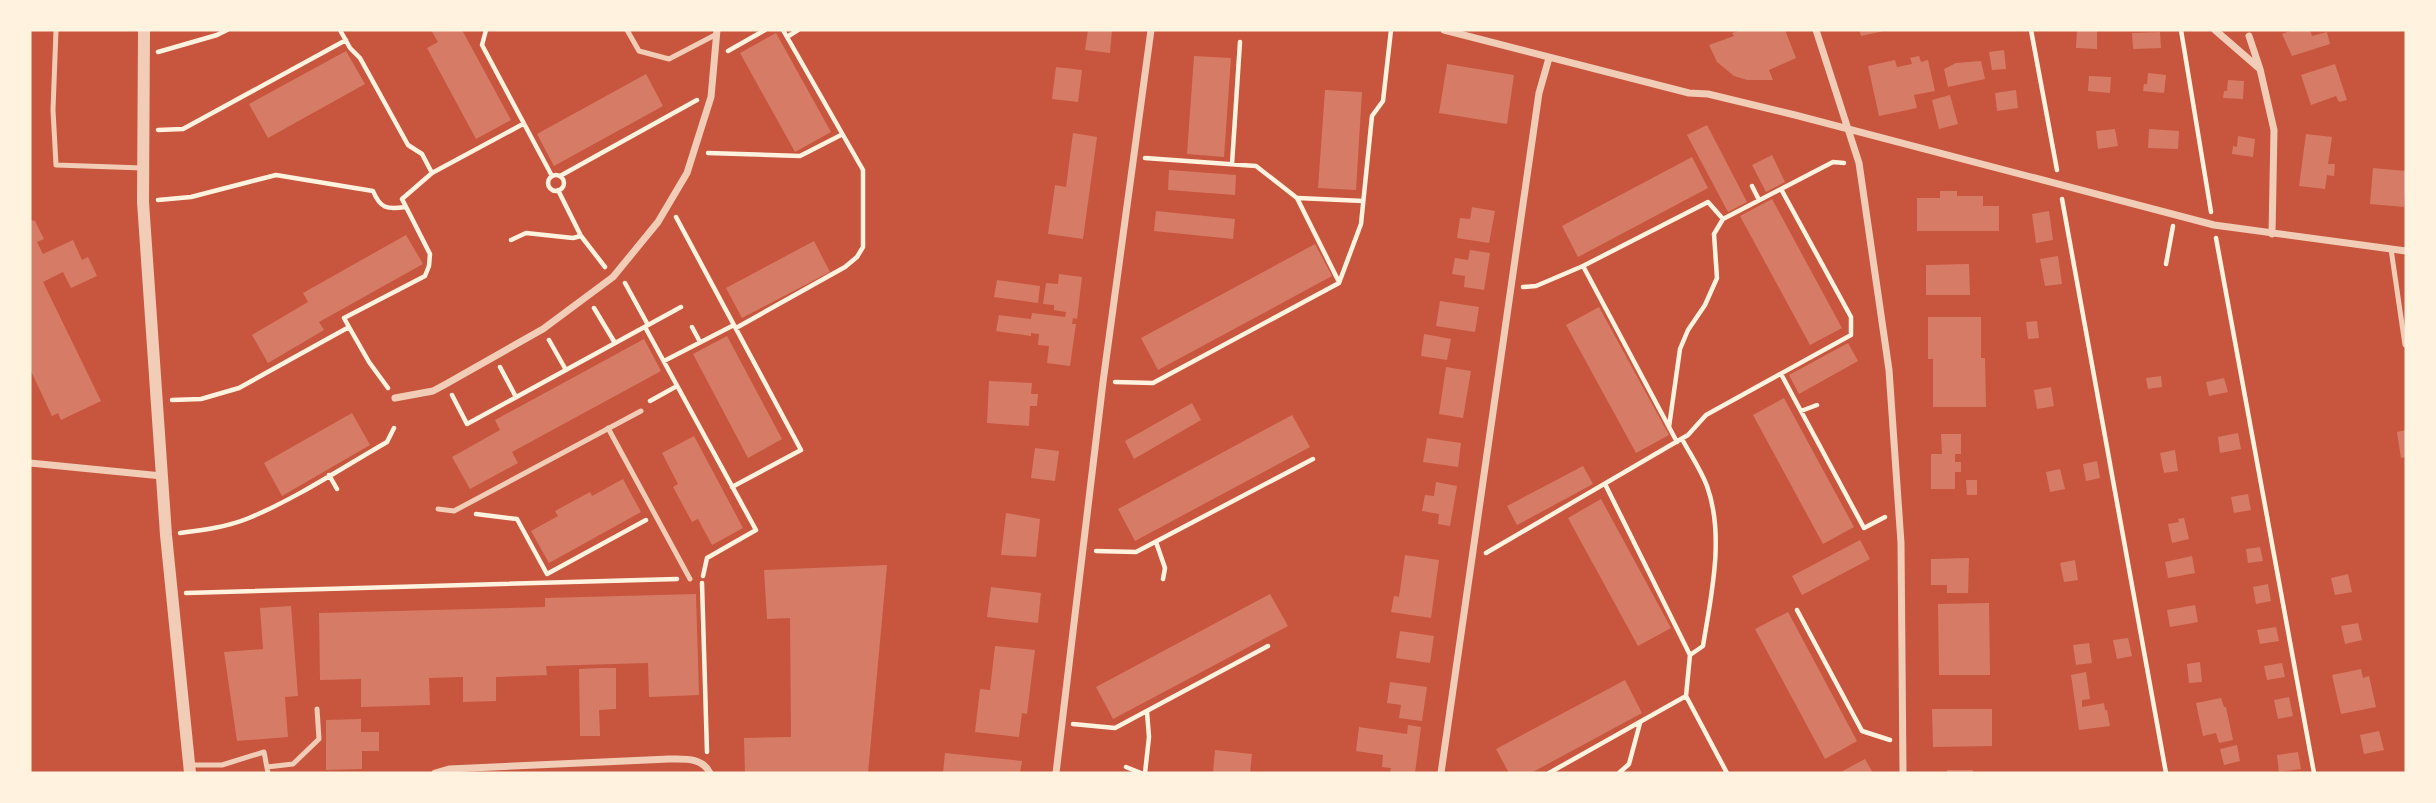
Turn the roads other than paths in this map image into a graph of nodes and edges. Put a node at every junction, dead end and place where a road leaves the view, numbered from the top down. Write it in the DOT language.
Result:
graph roads {
  1 [pos="56,30"];
  2 [pos="144,30"];
  3 [pos="627,30"];
  4 [pos="1151,30"];
  5 [pos="1444,30"];
  6 [pos="1816,30"];
  7 [pos="2215,30"];
  8 [pos="717,32"];
  9 [pos="2249,36"];
  10 [pos="1549,58"];
  11 [pos="2260,69"];
  12 [pos="1848,128"];
  13 [pos="144,168"];
  14 [pos="2272,234"];
  15 [pos="2391,249"];
  16 [pos="2406,251"];
  17 [pos="2404,345"];
  18 [pos="395,398"];
  19 [pos="640,411"];
  20 [pos="608,428"];
  21 [pos="30,463"];
  22 [pos="162,476"];
  23 [pos="438,509"];
  24 [pos="690,579"];
  25 [pos="317,709"];
  26 [pos="190,769"];
  27 [pos="267,770"];
  28 [pos="709,770"];
  29 [pos="435,773"];
  30 [pos="1056,773"];
  31 [pos="1441,773"];
  32 [pos="1903,773"];
  1 -- 13 [label="lane"];
  2 -- 13 [label="street"];
  3 -- 8 [label="lane"];
  4 -- 30 [label="street"];
  5 -- 10 [label="street"];
  6 -- 12 [label="street"];
  7 -- 11 [label="street"];
  8 -- 18 [label="street"];
  9 -- 11 [label="street"];
  10 -- 12 [label="street"];
  10 -- 31 [label="street"];
  11 -- 14 [label="street"];
  12 -- 14 [label="street"];
  12 -- 32 [label="street"];
  13 -- 22 [label="street"];
  14 -- 15 [label="street"];
  15 -- 16 [label="street"];
  15 -- 17 [label="lane"];
  19 -- 20 [label="lane"];
  20 -- 23 [label="lane"];
  20 -- 24 [label="lane"];
  21 -- 22 [label="street"];
  22 -- 26 [label="street"];
  25 -- 27 [label="lane"];
  26 -- 27 [label="lane"];
  28 -- 29 [label="street"];
}
